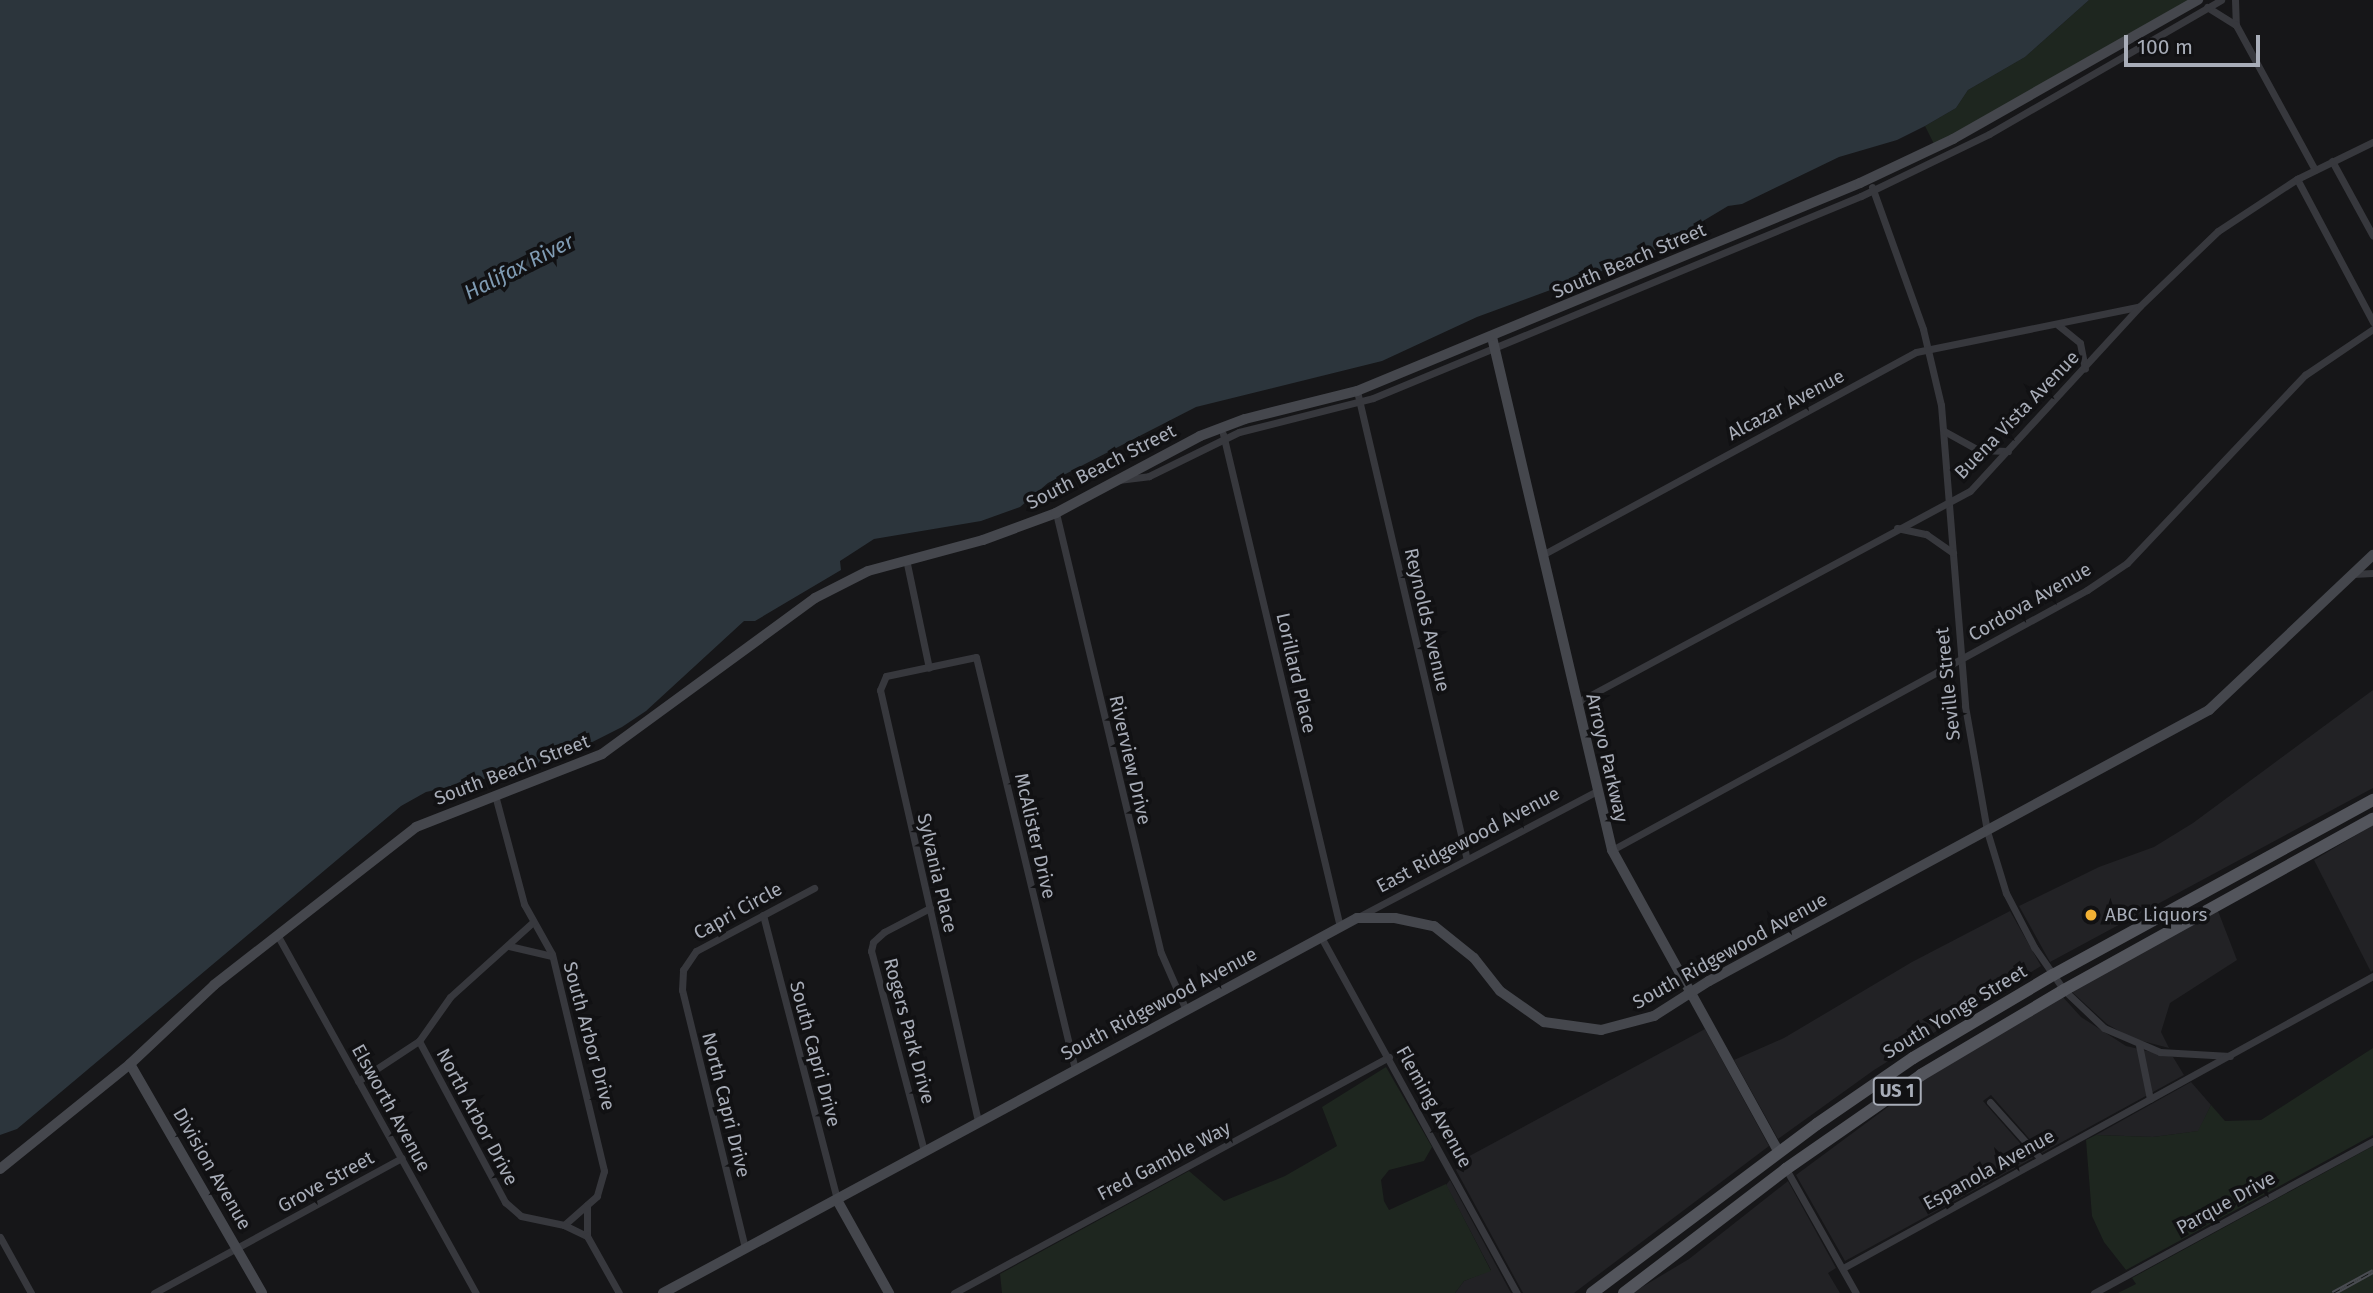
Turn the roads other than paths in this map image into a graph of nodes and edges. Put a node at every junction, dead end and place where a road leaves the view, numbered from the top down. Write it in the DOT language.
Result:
graph roads {
  1 [pos="2221,0"];
  2 [pos="2235,0"];
  3 [pos="2201,3"];
  4 [pos="2236,25"];
  5 [pos="2373,142"];
  6 [pos="2332,161"];
  7 [pos="2315,170"];
  8 [pos="2297,179"];
  9 [pos="1871,185"];
  10 [pos="2373,236"];
  11 [pos="2140,306"];
  12 [pos="2373,322"];
  13 [pos="2057,324"];
  14 [pos="2373,329"];
  15 [pos="1493,342"];
  16 [pos="1929,348"];
  17 [pos="2085,369"];
  18 [pos="1357,391"];
  19 [pos="1360,402"];
  20 [pos="1944,431"];
  21 [pos="1222,433"];
  22 [pos="2009,450"];
  23 [pos="1950,500"];
  24 [pos="1056,513"];
  25 [pos="1897,528"];
  26 [pos="1952,553"];
  27 [pos="1544,554"];
  28 [pos="2373,555"];
  29 [pos="905,558"];
  30 [pos="2373,573"];
  31 [pos="2353,574"];
  32 [pos="1959,660"];
  33 [pos="929,668"];
  34 [pos="1576,704"];
  35 [pos="1595,792"];
  36 [pos="495,795"];
  37 [pos="2373,800"];
  38 [pos="2373,819"];
  39 [pos="2321,828"];
  40 [pos="1987,831"];
  41 [pos="1612,850"];
  42 [pos="2309,855"];
  43 [pos="1466,857"];
  44 [pos="814,888"];
  45 [pos="930,908"];
  46 [pos="763,915"];
  47 [pos="1357,918"];
  48 [pos="533,922"];
  49 [pos="1340,927"];
  50 [pos="1321,937"];
  51 [pos="279,938"];
  52 [pos="509,946"];
  53 [pos="552,956"];
  54 [pos="683,970"];
  55 [pos="2053,975"];
  56 [pos="2373,976"];
  57 [pos="2064,990"];
  58 [pos="1693,995"];
  59 [pos="1186,1010"];
  60 [pos="419,1041"];
  61 [pos="2139,1045"];
  62 [pos="2230,1056"];
  63 [pos="1389,1057"];
  64 [pos="130,1064"];
  65 [pos="1075,1069"];
  66 [pos="358,1081"];
  67 [pos="2150,1099"];
  68 [pos="1990,1101"];
  69 [pos="978,1121"];
  70 [pos="1799,1137"];
  71 [pos="2373,1141"];
  72 [pos="924,1151"];
  73 [pos="1779,1152"];
  74 [pos="402,1158"];
  75 [pos="2041,1159"];
  76 [pos="0,1169"];
  77 [pos="1786,1169"];
  78 [pos="1768,1183"];
  79 [pos="837,1200"];
  80 [pos="587,1205"];
  81 [pos="564,1225"];
  82 [pos="587,1236"];
  83 [pos="0,1237"];
  84 [pos="238,1248"];
  85 [pos="745,1248"];
  86 [pos="1843,1268"];
  87 [pos="676,1290"];
  88 [pos="31,1293"];
  89 [pos="154,1293"];
  90 [pos="262,1293"];
  91 [pos="476,1293"];
  92 [pos="619,1293"];
  93 [pos="663,1293"];
  94 [pos="889,1293"];
  95 [pos="954,1293"];
  96 [pos="1517,1293"];
  97 [pos="1592,1293"];
  98 [pos="1624,1293"];
  99 [pos="1856,1293"];
  100 [pos="2094,1293"];
  1 -- 3 [label="street"];
  2 -- 4 [label="street"];
  3 -- 4 [label="street"];
  3 -- 9 [label="street, South Beach Street"];
  4 -- 7 [label="street"];
  5 -- 6 [label="street, Buena Vista Avenue"];
  6 -- 7 [label="street, Buena Vista Avenue"];
  6 -- 10 [label="street"];
  7 -- 8 [label="street, Buena Vista Avenue"];
  8 -- 11 [label="street, Buena Vista Avenue"];
  8 -- 12 [label="street"];
  9 -- 15 [label="street, South Beach Street"];
  9 -- 16 [label="street, Seville Street"];
  11 -- 13 [label="street, Alcazar Avenue"];
  11 -- 17 [label="street, Buena Vista Avenue"];
  13 -- 16 [label="street, Alcazar Avenue"];
  13 -- 17 [label="street"];
  14 -- 32 [label="street, Cordova Avenue"];
  15 -- 18 [label="street, South Beach Street"];
  15 -- 19 [label="street"];
  15 -- 27 [label="street, Arroyo Parkway"];
  16 -- 20 [label="street, Seville Street"];
  16 -- 27 [label="street, Alcazar Avenue"];
  17 -- 22 [label="street, Buena Vista Avenue"];
  18 -- 19 [label="street, Reynolds Avenue"];
  18 -- 21 [label="street, South Beach Street"];
  19 -- 21 [label="street"];
  19 -- 43 [label="street, Reynolds Avenue"];
  20 -- 22 [label="street"];
  20 -- 23 [label="street, Seville Street"];
  21 -- 24 [label="street, South Beach Street"];
  21 -- 49 [label="street, Lorillard Place"];
  22 -- 23 [label="street, Buena Vista Avenue"];
  23 -- 25 [label="street, Buena Vista Avenue"];
  23 -- 26 [label="street, Seville Street"];
  24 -- 29 [label="street, South Beach Street"];
  24 -- 59 [label="street, Riverview Drive"];
  25 -- 26 [label="street"];
  25 -- 34 [label="street, Buena Vista Avenue"];
  26 -- 32 [label="street, Seville Street"];
  27 -- 34 [label="street, Arroyo Parkway"];
  28 -- 31 [label="street, South Ridgewood Avenue"];
  29 -- 33 [label="street"];
  29 -- 36 [label="street, South Beach Street"];
  30 -- 31 [label="street"];
  31 -- 40 [label="street, South Ridgewood Avenue"];
  32 -- 40 [label="street, Seville Street"];
  32 -- 41 [label="street, Cordova Avenue"];
  33 -- 45 [label="street, Sylvania Place"];
  33 -- 65 [label="street, McAlister Drive"];
  34 -- 35 [label="street, Arroyo Parkway"];
  35 -- 41 [label="street, Arroyo Parkway"];
  35 -- 43 [label="street, East Ridgewood Avenue"];
  36 -- 48 [label="street, South Arbor Drive"];
  36 -- 51 [label="street, South Beach Street"];
  37 -- 39 [label="main road, US 1"];
  38 -- 42 [label="main road, US 1"];
  39 -- 42 [label="main road"];
  39 -- 55 [label="main road, South Yonge Street / US 1"];
  40 -- 55 [label="street, Seville Street"];
  40 -- 58 [label="street, South Ridgewood Avenue"];
  41 -- 58 [label="street, Arroyo Parkway"];
  42 -- 57 [label="main road, South Yonge Street / US 1"];
  43 -- 47 [label="street, East Ridgewood Avenue"];
  44 -- 46 [label="street, Capri Circle"];
  45 -- 69 [label="street, Sylvania Place"];
  45 -- 72 [label="street, Rogers Park Drive"];
  46 -- 54 [label="street, Capri Circle"];
  46 -- 79 [label="street, South Capri Drive"];
  47 -- 49 [label="street, South Ridgewood Avenue"];
  47 -- 58 [label="street, South Ridgewood Avenue"];
  48 -- 52 [label="street"];
  48 -- 53 [label="street, South Arbor Drive"];
  49 -- 50 [label="street, South Ridgewood Avenue"];
  50 -- 59 [label="street, South Ridgewood Avenue"];
  50 -- 63 [label="street, Fleming Avenue"];
  51 -- 64 [label="street, South Beach Street"];
  51 -- 66 [label="street, Elsworth Avenue"];
  52 -- 53 [label="street"];
  52 -- 60 [label="street"];
  53 -- 80 [label="street, South Arbor Drive"];
  54 -- 85 [label="street, North Capri Drive"];
  55 -- 57 [label="street, Seville Street"];
  55 -- 70 [label="main road, South Yonge Street / US 1"];
  56 -- 62 [label="street, Espanola Avenue"];
  57 -- 61 [label="street, Seville Street"];
  57 -- 77 [label="main road, South Yonge Street / US 1"];
  58 -- 73 [label="street, Arroyo Parkway"];
  59 -- 65 [label="street, South Ridgewood Avenue"];
  60 -- 66 [label="street"];
  60 -- 81 [label="street, North Arbor Drive"];
  61 -- 62 [label="street, Seville Street"];
  61 -- 67 [label="street"];
  62 -- 67 [label="street, Espanola Avenue"];
  63 -- 95 [label="street, Fred Gamble Way"];
  63 -- 96 [label="street, Fleming Avenue"];
  64 -- 76 [label="street, South Beach Street"];
  64 -- 84 [label="street, Division Avenue"];
  65 -- 69 [label="street, South Ridgewood Avenue"];
  66 -- 74 [label="street, Elsworth Avenue"];
  67 -- 75 [label="street, Espanola Avenue"];
  68 -- 75 [label="street"];
  69 -- 72 [label="street, South Ridgewood Avenue"];
  70 -- 73 [label="main road, South Yonge Street / US 1"];
  70 -- 77 [label="main road"];
  71 -- 100 [label="street, Parque Drive"];
  72 -- 79 [label="street, South Ridgewood Avenue"];
  73 -- 78 [label="main road"];
  73 -- 97 [label="main road, South Yonge Street / US 1"];
  74 -- 84 [label="street, Grove Street"];
  74 -- 91 [label="street, Elsworth Avenue"];
  75 -- 86 [label="street, Espanola Avenue"];
  77 -- 78 [label="main road, South Yonge Street / US 1"];
  77 -- 86 [label="street"];
  78 -- 98 [label="main road, South Yonge Street / US 1"];
  79 -- 85 [label="street, South Ridgewood Avenue"];
  79 -- 94 [label="street"];
  80 -- 81 [label="street, South Arbor Drive"];
  80 -- 82 [label="street, South Arbor Drive"];
  81 -- 82 [label="street, North Arbor Drive"];
  82 -- 92 [label="street, South Arbor Drive"];
  83 -- 88 [label="street"];
  84 -- 89 [label="street, Grove Street"];
  84 -- 90 [label="street, Division Avenue"];
  85 -- 87 [label="street, South Ridgewood Avenue"];
  86 -- 99 [label="street"];
  87 -- 93 [label="street, South Ridgewood Avenue"];
}
